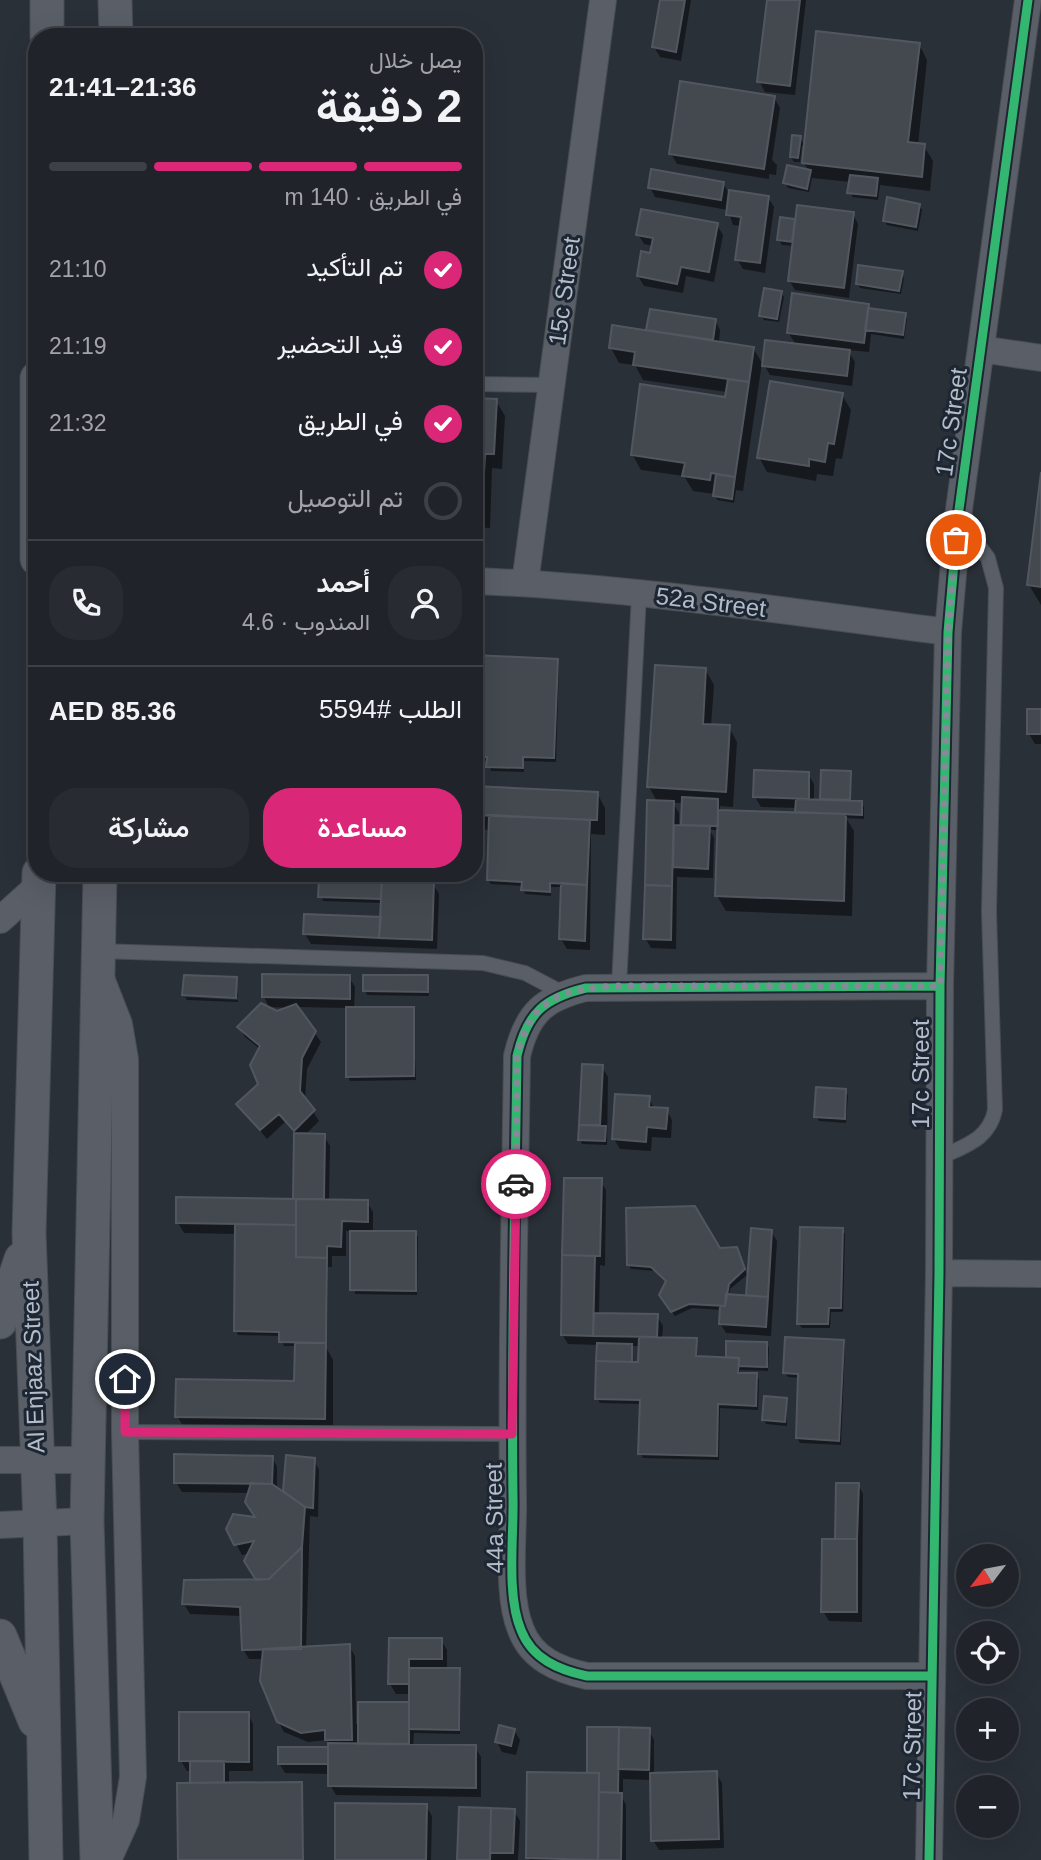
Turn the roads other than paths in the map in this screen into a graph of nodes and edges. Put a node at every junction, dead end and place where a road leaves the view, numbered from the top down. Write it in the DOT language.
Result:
graph roads {
  1 [pos="47,0"];
  2 [pos="115,0"];
  3 [pos="603,0"];
  4 [pos="1028,0"];
  5 [pos="47,28"];
  6 [pos="116,28"];
  7 [pos="981,349"];
  8 [pos="1041,358"];
  9 [pos="483,384"];
  10 [pos="551,385"];
  11 [pos="958,517"];
  12 [pos="483,581"];
  13 [pos="525,583"];
  14 [pos="639,594"];
  15 [pos="948,632"];
  16 [pos="36,882"];
  17 [pos="39,882"];
  18 [pos="100,882"];
  19 [pos="0,920"];
  20 [pos="98,961"];
  21 [pos="620,986"];
  22 [pos="940,986"];
  23 [pos="563,993"];
  24 [pos="939,1158"];
  25 [pos="29,1233"];
  26 [pos="939,1273"];
  27 [pos="1041,1274"];
  28 [pos="0,1322"];
  29 [pos="125,1432"];
  30 [pos="512,1434"];
  31 [pos="0,1460"];
  32 [pos="89,1460"];
  33 [pos="37,1461"];
  34 [pos="88,1521"];
  35 [pos="40,1524"];
  36 [pos="0,1525"];
  37 [pos="0,1636"];
  38 [pos="932,1676"];
  39 [pos="43,1738"];
  40 [pos="46,1860"];
  41 [pos="97,1860"];
  42 [pos="108,1860"];
  43 [pos="929,1860"];
  1 -- 5 [label="street"];
  2 -- 6 [label="street"];
  3 -- 10 [label="street, 15c Street"];
  4 -- 7 [label="street, 17c Street"];
  7 -- 8 [label="street"];
  7 -- 11 [label="street, 17c Street"];
  9 -- 10 [label="lane"];
  10 -- 13 [label="street, 15c Street"];
  11 -- 15 [label="street, 17c Street"];
  11 -- 24 [label="lane"];
  12 -- 13 [label="street, 52a Street"];
  13 -- 14 [label="street, 52a Street"];
  14 -- 15 [label="street, 52a Street"];
  14 -- 21 [label="lane"];
  15 -- 22 [label="street, 17c Street"];
  16 -- 19 [label="street"];
  17 -- 25 [label="street, Al Enjaaz Street"];
  18 -- 20 [label="street"];
  20 -- 23 [label="lane"];
  20 -- 29 [label="street"];
  20 -- 32 [label="street"];
  21 -- 22 [label="street, 44a Street"];
  21 -- 23 [label="street, 44a Street"];
  22 -- 24 [label="street, 17c Street"];
  23 -- 30 [label="street, 44a Street"];
  24 -- 26 [label="street, 17c Street"];
  25 -- 28 [label="street"];
  25 -- 33 [label="street, Al Enjaaz Street"];
  26 -- 27 [label="street"];
  26 -- 38 [label="street, 17c Street"];
  29 -- 30 [label="lane"];
  29 -- 42 [label="street"];
  30 -- 38 [label="street, 44a Street"];
  31 -- 33 [label="street"];
  32 -- 33 [label="street"];
  32 -- 34 [label="street"];
  33 -- 35 [label="street, Al Enjaaz Street"];
  34 -- 35 [label="street"];
  34 -- 41 [label="street"];
  35 -- 36 [label="street"];
  35 -- 39 [label="street, Al Enjaaz Street"];
  37 -- 39 [label="street"];
  38 -- 43 [label="street, 17c Street"];
  39 -- 40 [label="street, Al Enjaaz Street"];
}
